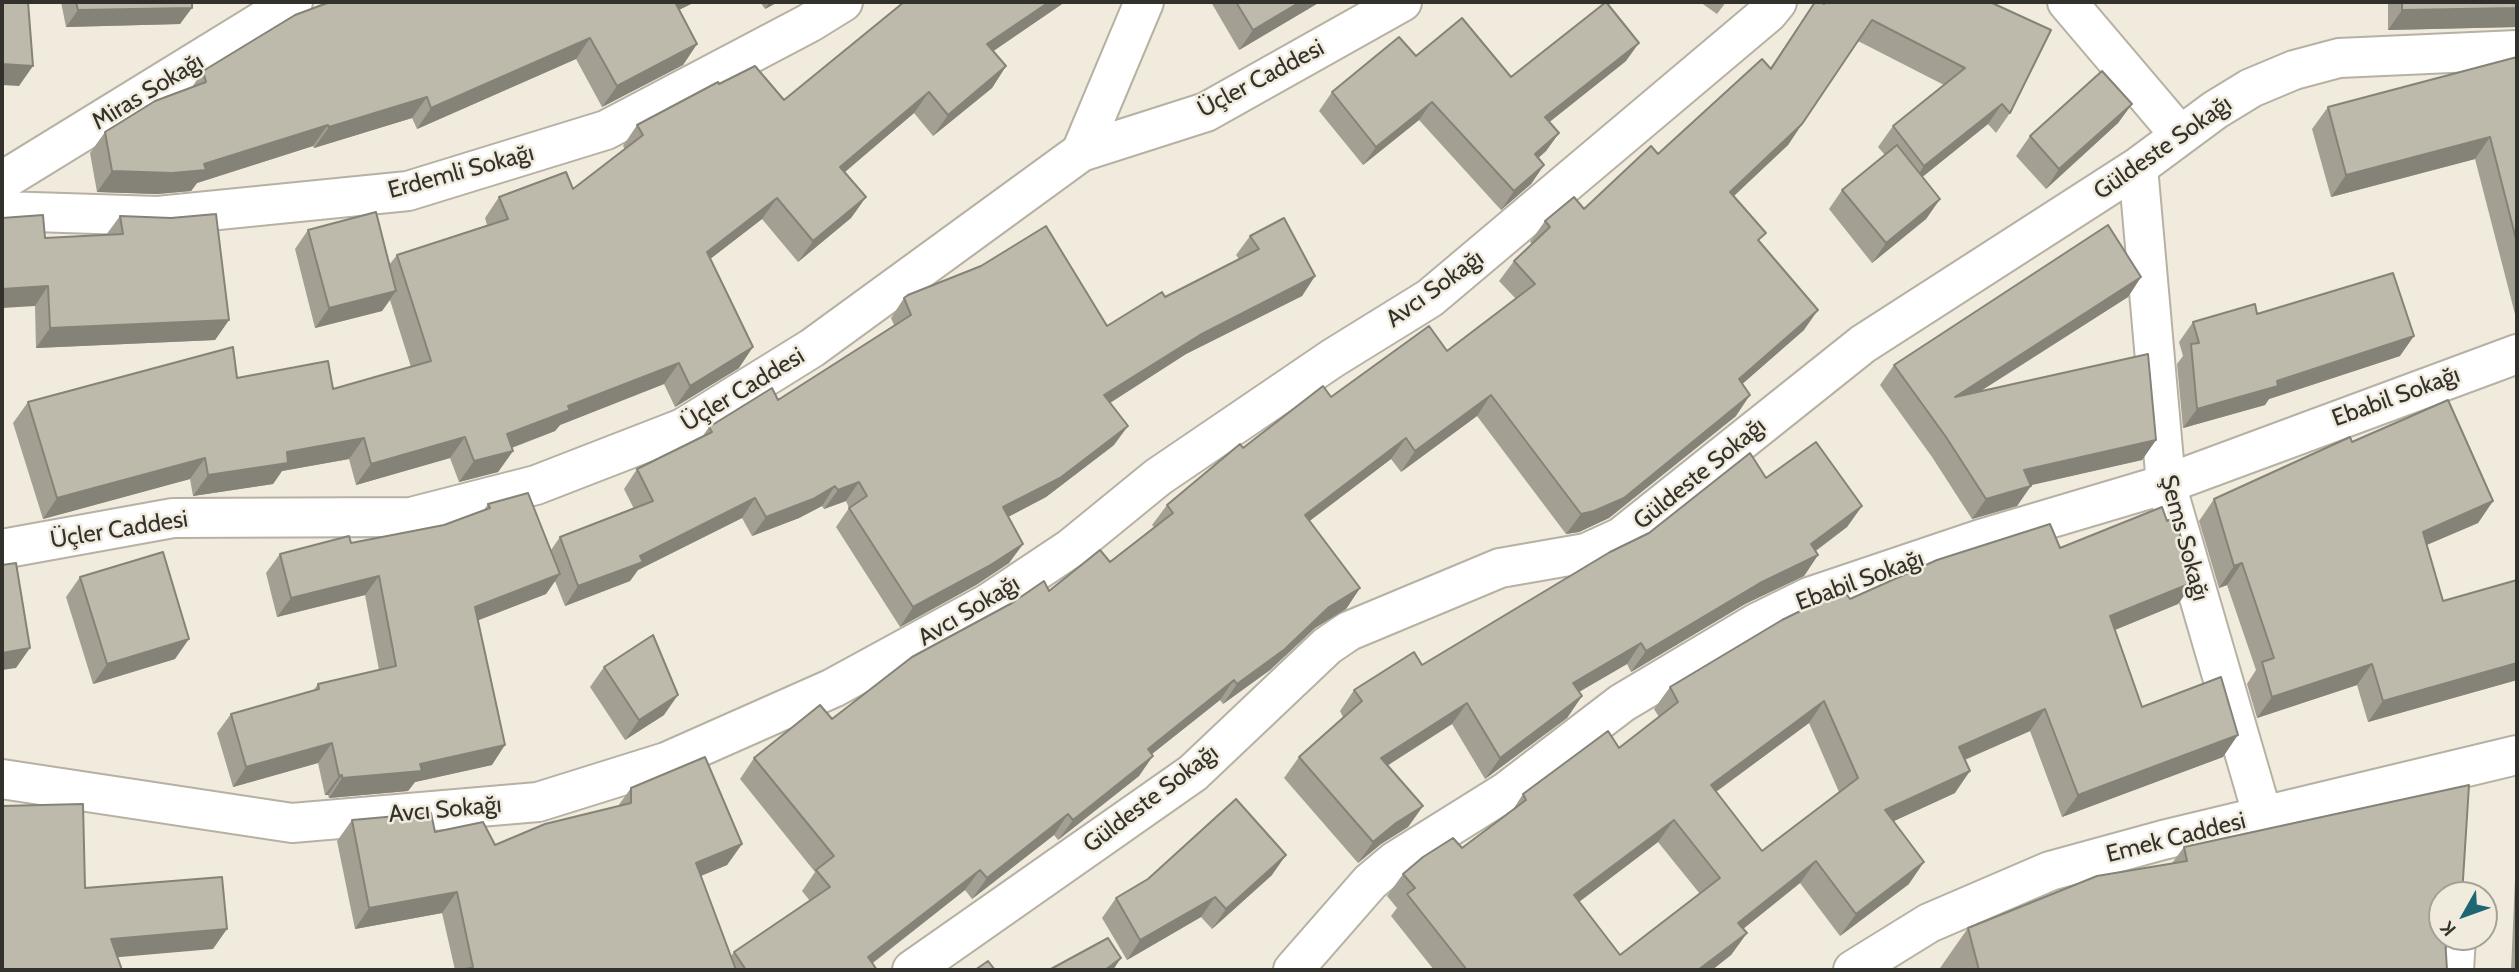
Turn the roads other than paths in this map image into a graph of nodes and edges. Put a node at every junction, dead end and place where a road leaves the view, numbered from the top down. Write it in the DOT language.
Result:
graph roads {
  1 [pos="293,2"];
  2 [pos="843,2"];
  3 [pos="1144,2"];
  4 [pos="1402,2"];
  5 [pos="1777,2"];
  6 [pos="2067,2"];
  7 [pos="2517,50"];
  8 [pos="2180,135"];
  9 [pos="1080,152"];
  10 [pos="2138,167"];
  11 [pos="2,181"];
  12 [pos="2,211"];
  13 [pos="2517,354"];
  14 [pos="2166,484"];
  15 [pos="2,549"];
  16 [pos="2517,755"];
  17 [pos="2469,767"];
  18 [pos="2,779"];
  19 [pos="2466,805"];
  20 [pos="2263,817"];
  21 [pos="2455,951"];
  22 [pos="912,970"];
  23 [pos="1293,970"];
  24 [pos="1853,970"];
  25 [pos="2454,970"];
  1 -- 11 [label="street, Miras Sokağı"];
  2 -- 12 [label="street, Erdemli Sokağı"];
  3 -- 9 [label="street"];
  4 -- 9 [label="street, Üçler Caddesi"];
  5 -- 18 [label="street, Avcı Sokağı"];
  6 -- 8 [label="street"];
  7 -- 8 [label="street, Güldeste Sokağı"];
  8 -- 10 [label="street, Güldeste Sokağı"];
  9 -- 15 [label="street, Üçler Caddesi"];
  10 -- 14 [label="street, Şems Sokağı"];
  10 -- 22 [label="street, Güldeste Sokağı"];
  13 -- 14 [label="street, Ebabil Sokağı"];
  14 -- 20 [label="street, Şems Sokağı"];
  14 -- 23 [label="street, Ebabil Sokağı"];
  16 -- 17 [label="street, Emek Caddesi"];
  17 -- 19 [label="street"];
  17 -- 20 [label="street, Emek Caddesi"];
  20 -- 24 [label="street, Emek Caddesi"];
  21 -- 25 [label="street"];
}
